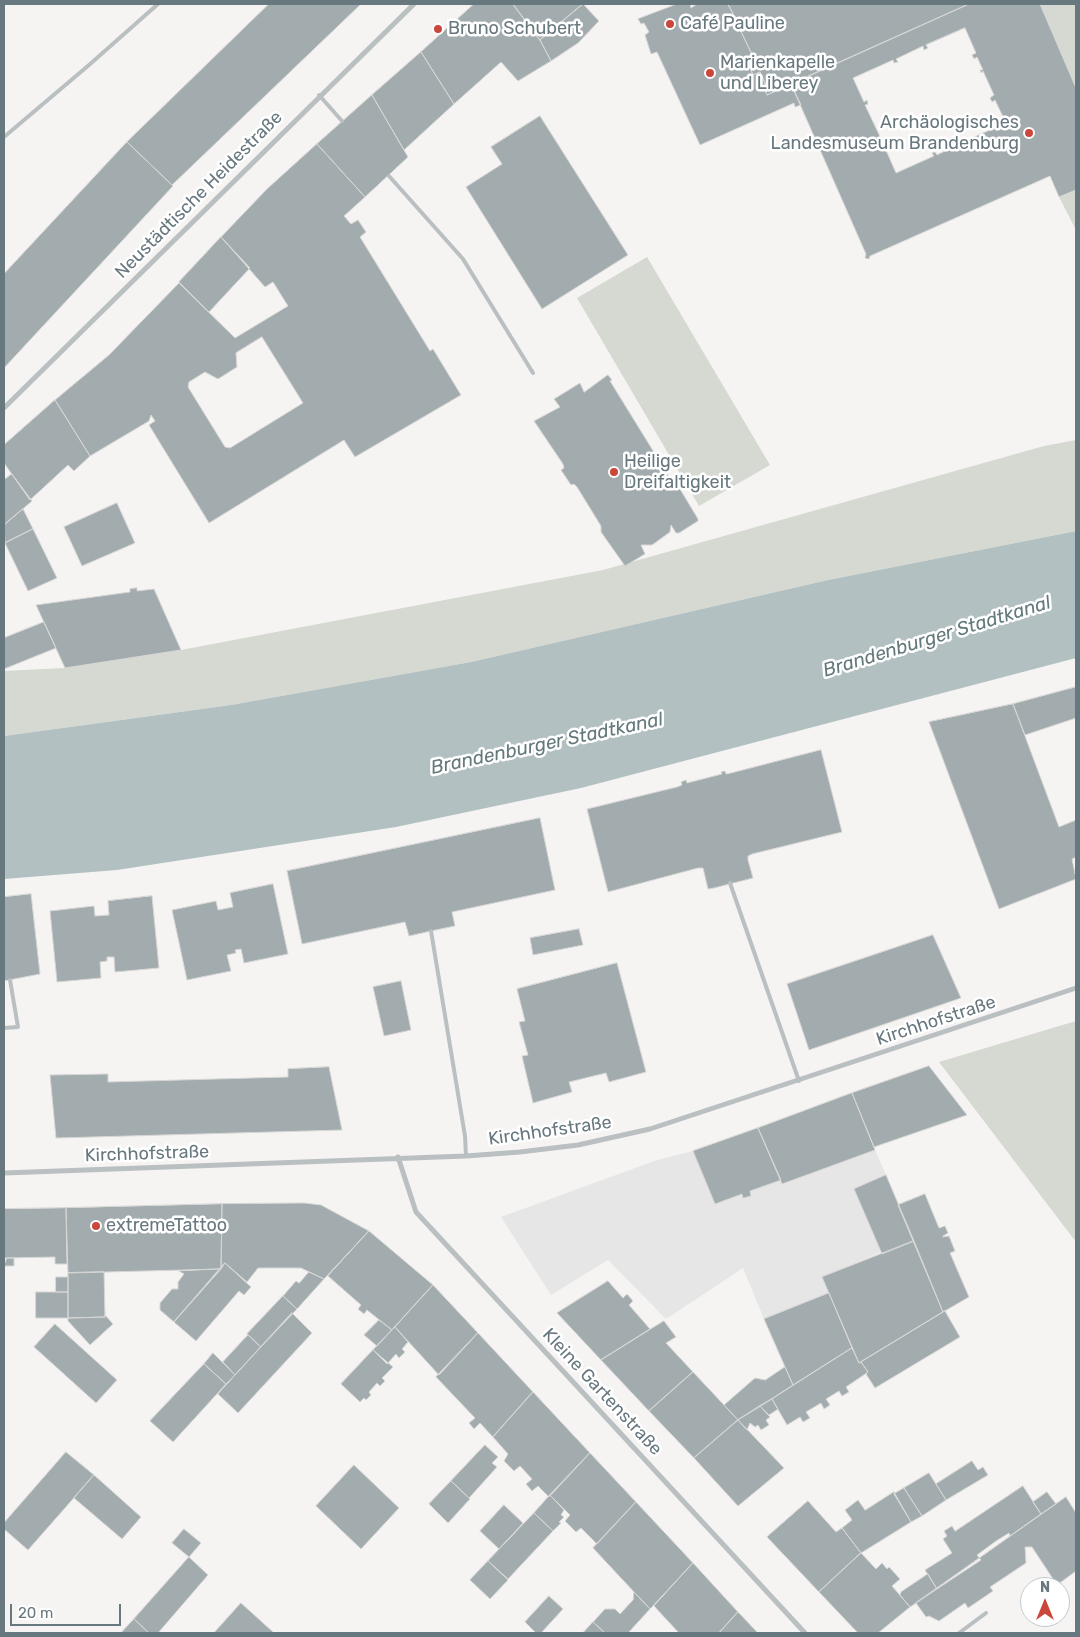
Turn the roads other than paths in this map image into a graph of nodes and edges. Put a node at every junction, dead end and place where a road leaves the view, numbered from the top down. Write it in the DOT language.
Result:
graph roads {
  1 [pos="158,4"];
  2 [pos="414,4"];
  3 [pos="319,95"];
  4 [pos="342,121"];
  5 [pos="4,137"];
  6 [pos="388,176"];
  7 [pos="533,373"];
  8 [pos="4,408"];
  9 [pos="730,883"];
  10 [pos="432,931"];
  11 [pos="10,980"];
  12 [pos="1076,988"];
  13 [pos="4,1028"];
  14 [pos="799,1081"];
  15 [pos="466,1156"];
  16 [pos="398,1157"];
  17 [pos="4,1173"];
  18 [pos="986,1612"];
  19 [pos="805,1633"];
  20 [pos="959,1633"];
  1 -- 5 [label="lane"];
  2 -- 3 [label="street, Neustädtische Heidestraße"];
  3 -- 4 [label="lane"];
  3 -- 8 [label="street, Neustädtische Heidestraße"];
  6 -- 7 [label="lane"];
  9 -- 14 [label="lane"];
  10 -- 15 [label="lane"];
  11 -- 13 [label="lane"];
  12 -- 14 [label="street, Kirchhofstraße"];
  14 -- 15 [label="street, Kirchhofstraße"];
  15 -- 16 [label="street, Kirchhofstraße"];
  16 -- 17 [label="street, Kirchhofstraße"];
  16 -- 19 [label="street, Kleine Gartenstraße"];
  18 -- 20 [label="lane"];
}
